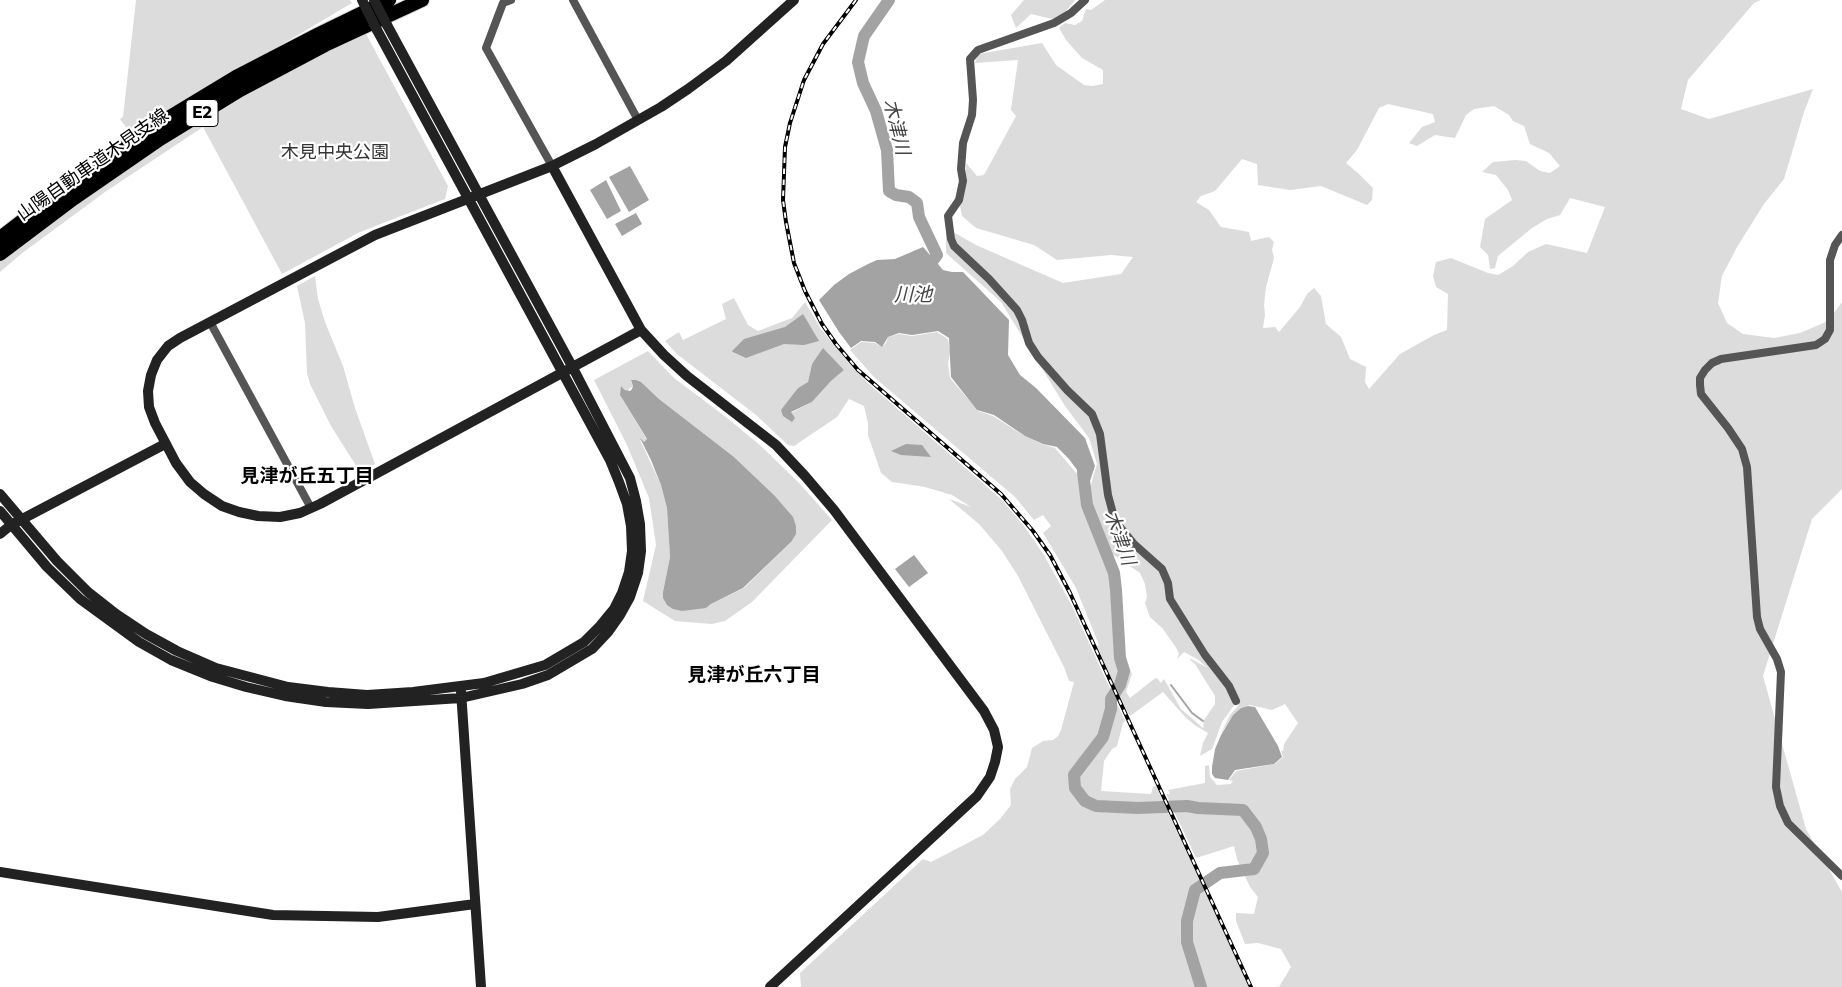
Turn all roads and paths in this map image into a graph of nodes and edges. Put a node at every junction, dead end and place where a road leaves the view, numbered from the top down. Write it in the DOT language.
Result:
graph roads {
  1 [pos="362,0"];
  2 [pos="374,0"];
  3 [pos="389,0"];
  4 [pos="422,0"];
  5 [pos="511,0"];
  6 [pos="573,0"];
  7 [pos="794,0"];
  8 [pos="1085,0"];
  9 [pos="382,28"];
  10 [pos="638,120"];
  11 [pos="552,166"];
  12 [pos="479,195"];
  13 [pos="468,199"];
  14 [pos="1842,235"];
  15 [pos="0,238"];
  16 [pos="0,254"];
  17 [pos="210,322"];
  18 [pos="641,330"];
  19 [pos="573,368"];
  20 [pos="562,374"];
  21 [pos="165,444"];
  22 [pos="0,494"];
  23 [pos="311,508"];
  24 [pos="0,511"];
  25 [pos="21,520"];
  26 [pos="11,525"];
  27 [pos="0,534"];
  28 [pos="460,686"];
  29 [pos="461,698"];
  30 [pos="1236,701"];
  31 [pos="0,872"];
  32 [pos="1842,876"];
  33 [pos="475,904"];
  34 [pos="480,987"];
  35 [pos="770,987"];
  1 -- 9 [label="street, bridge"];
  2 -- 9 [label="street, bridge"];
  3 -- 15 [label="highway, 山陽自動車道木見支線 / E2"];
  4 -- 16 [label="highway, 山陽自動車道木見支線 / E2"];
  5 -- 11 [label="street"];
  6 -- 10 [label="street"];
  7 -- 10 [label="street"];
  8 -- 30 [label="street"];
  9 -- 12 [label="street"];
  9 -- 13 [label="street"];
  10 -- 11 [label="street"];
  11 -- 12 [label="street"];
  11 -- 18 [label="street"];
  12 -- 13 [label="street"];
  12 -- 19 [label="street"];
  13 -- 17 [label="street"];
  13 -- 20 [label="street"];
  14 -- 32 [label="street"];
  17 -- 21 [label="street"];
  17 -- 23 [label="street"];
  18 -- 19 [label="street"];
  18 -- 35 [label="street"];
  19 -- 20 [label="street"];
  19 -- 29 [label="street"];
  20 -- 23 [label="street"];
  20 -- 28 [label="street"];
  21 -- 23 [label="street"];
  21 -- 25 [label="street"];
  22 -- 25 [label="street"];
  24 -- 26 [label="street"];
  25 -- 26 [label="street"];
  25 -- 28 [label="street"];
  26 -- 27 [label="street"];
  26 -- 29 [label="street"];
  28 -- 29 [label="street"];
  29 -- 33 [label="street"];
  31 -- 33 [label="street"];
  33 -- 34 [label="street"];
}
